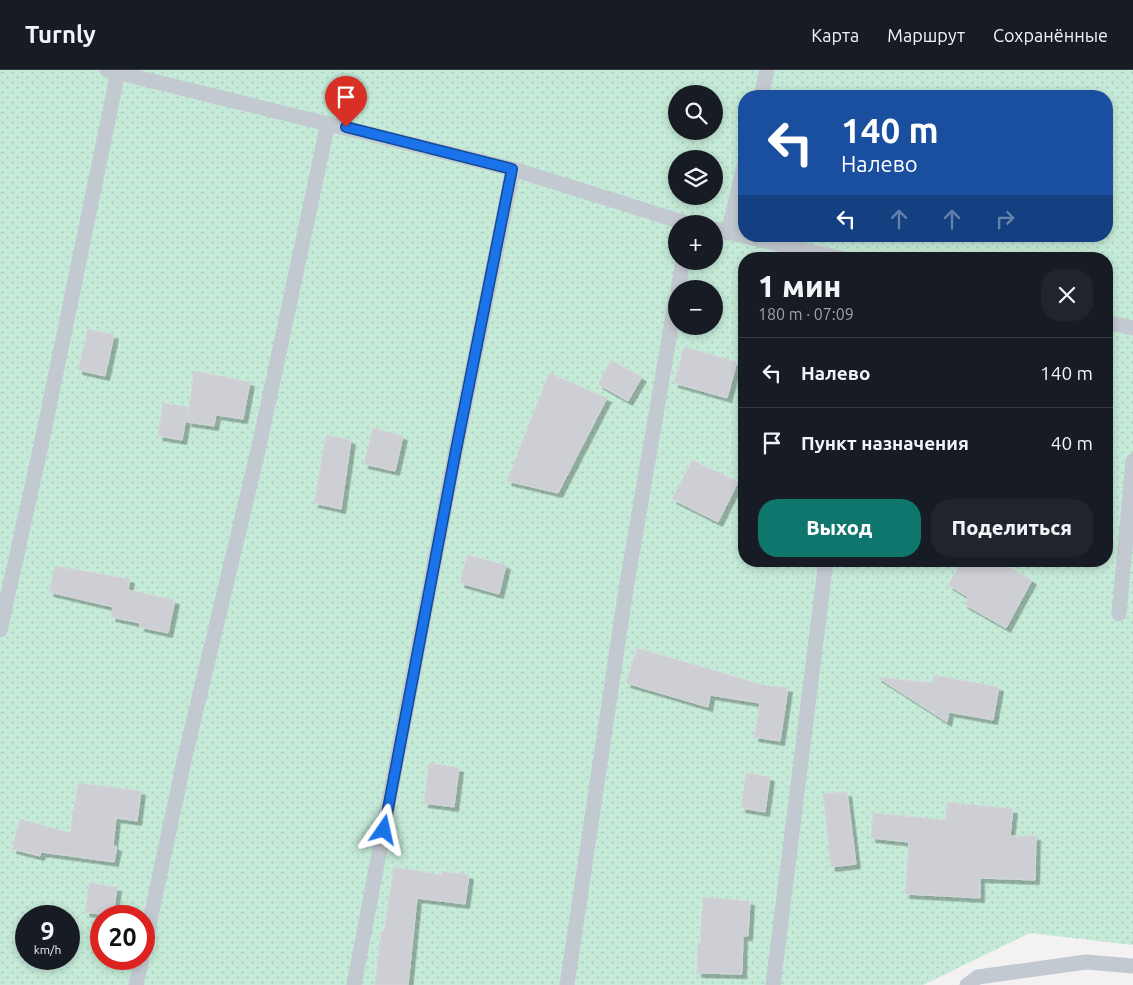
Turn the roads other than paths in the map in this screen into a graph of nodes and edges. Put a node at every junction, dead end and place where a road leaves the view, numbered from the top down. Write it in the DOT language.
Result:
graph roads {
  1 [pos="767,70"];
  2 [pos="113,71"];
  3 [pos="762,90"];
  4 [pos="328,123"];
  5 [pos="512,169"];
  6 [pos="738,183"];
  7 [pos="668,217"];
  8 [pos="723,225"];
  9 [pos="723,231"];
  10 [pos="738,235"];
  11 [pos="769,242"];
  12 [pos="813,252"];
  13 [pos="1113,324"];
  14 [pos="1133,328"];
  15 [pos="670,335"];
  16 [pos="1133,461"];
  17 [pos="825,567"];
  18 [pos="1119,614"];
  19 [pos="0,630"];
  20 [pos="153,905"];
  21 [pos="1133,966"];
  22 [pos="139,970"];
  23 [pos="136,985"];
  24 [pos="354,985"];
  25 [pos="567,985"];
  26 [pos="774,985"];
  27 [pos="967,985"];
  1 -- 3 [label="lane"];
  2 -- 4 [label="lane"];
  2 -- 19 [label="lane"];
  4 -- 5 [label="lane"];
  4 -- 20 [label="lane"];
  5 -- 7 [label="lane"];
  5 -- 24 [label="lane"];
  6 -- 8 [label="lane"];
  9 -- 10 [label="lane"];
  11 -- 12 [label="lane"];
  13 -- 14 [label="lane"];
  15 -- 25 [label="lane"];
  16 -- 18 [label="lane"];
  17 -- 26 [label="lane"];
  21 -- 27 [label="lane"];
  22 -- 23 [label="lane"];
}
